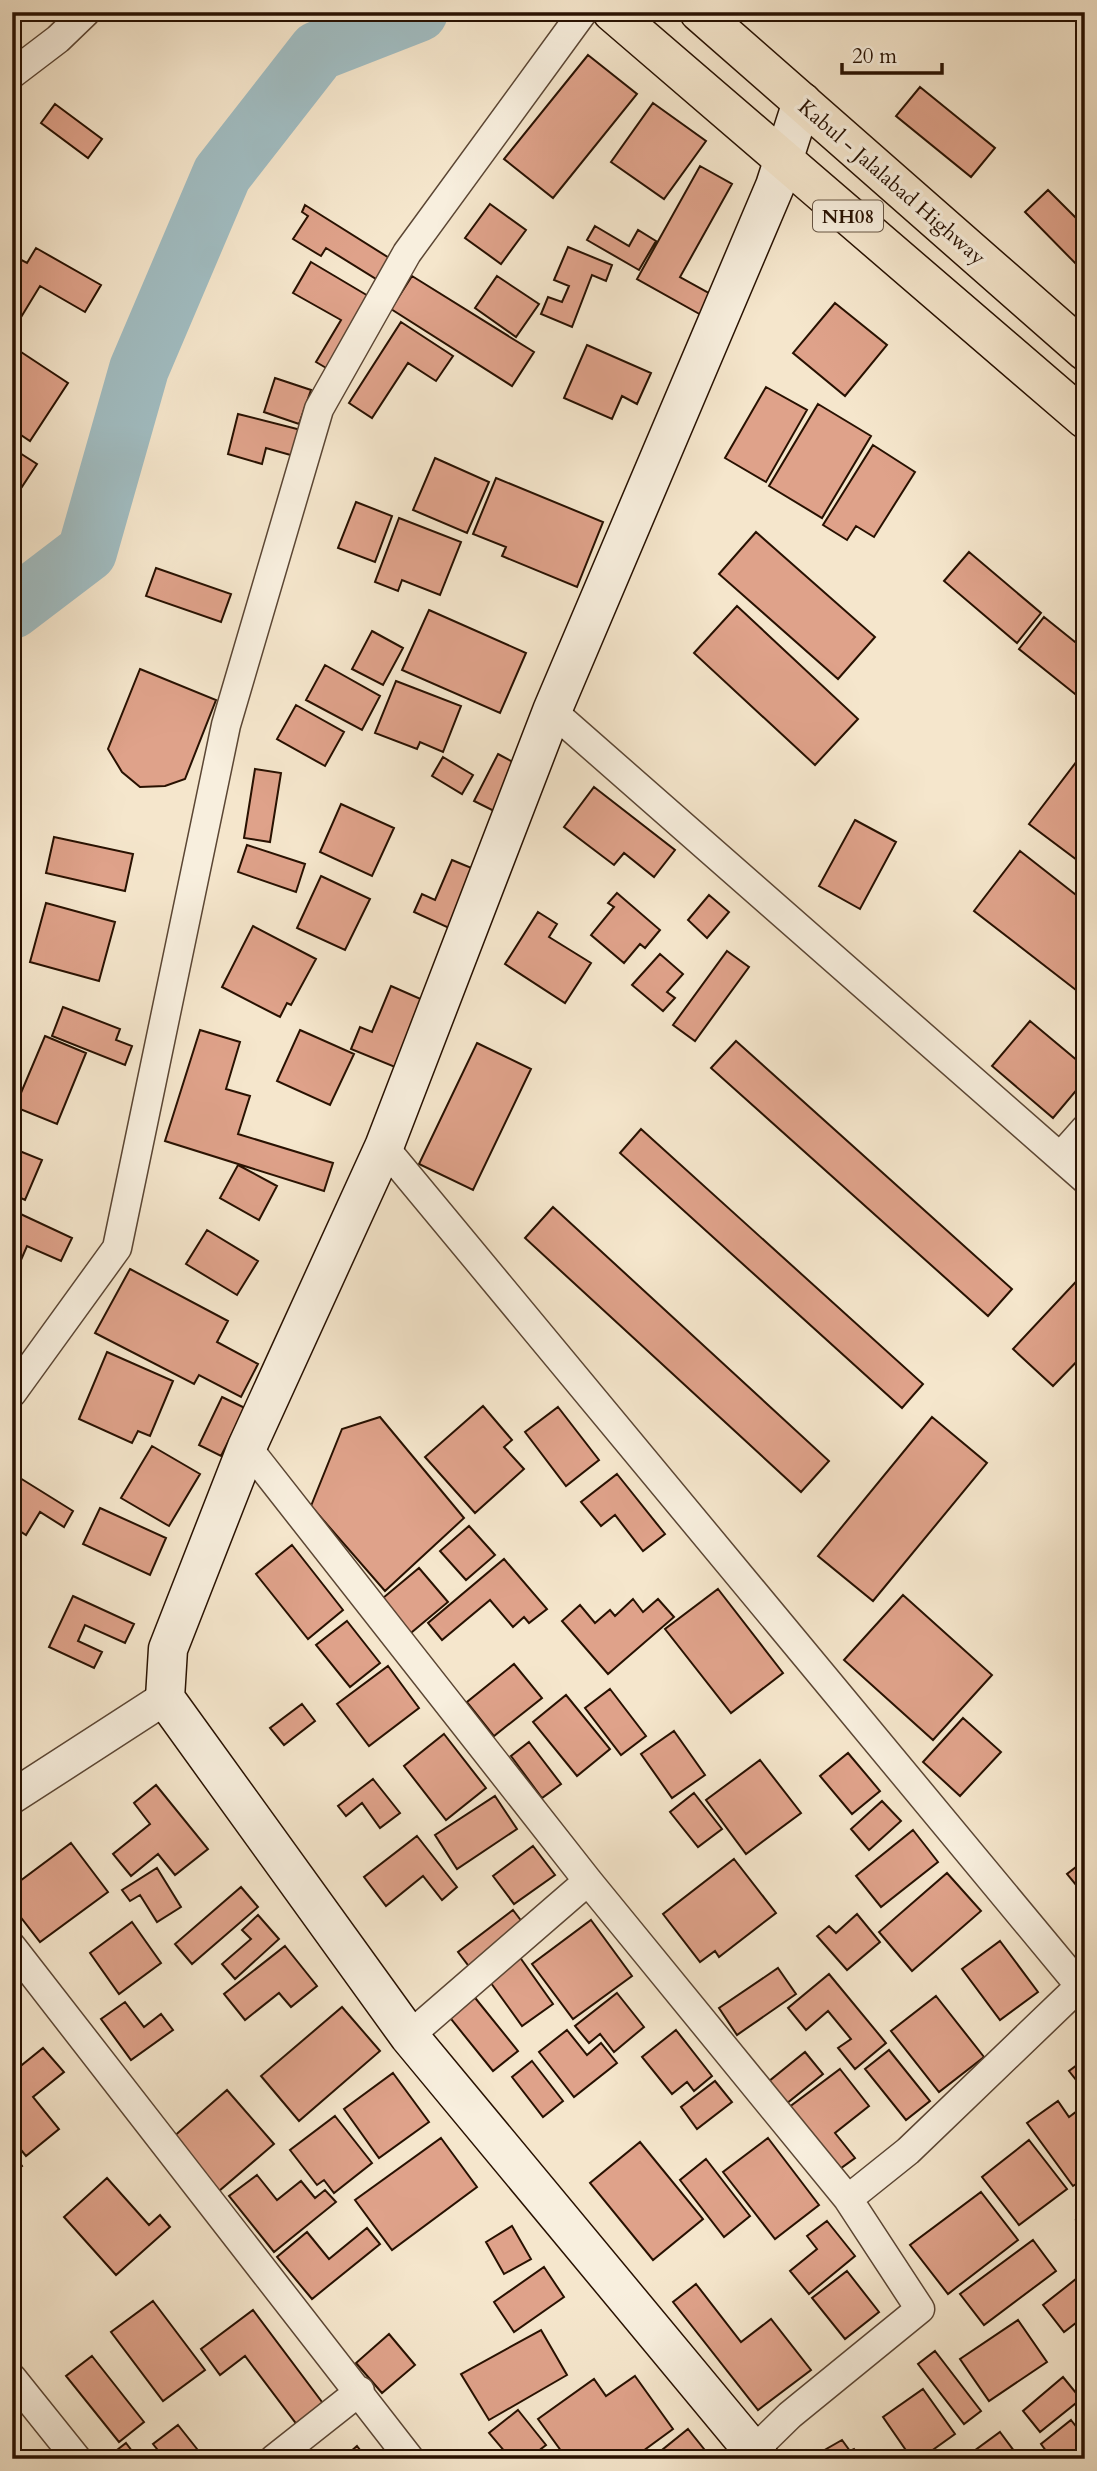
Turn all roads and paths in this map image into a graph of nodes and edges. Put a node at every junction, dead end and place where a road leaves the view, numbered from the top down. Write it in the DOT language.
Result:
graph roads {
  1 [pos="86,12"];
  2 [pos="583,12"];
  3 [pos="612,12"];
  4 [pos="699,12"];
  5 [pos="12,74"];
  6 [pos="802,102"];
  7 [pos="783,160"];
  8 [pos="1085,351"];
  9 [pos="1085,419"];
  10 [pos="552,711"];
  11 [pos="1085,1129"];
  12 [pos="384,1147"];
  13 [pos="1061,1156"];
  14 [pos="1085,1179"];
  15 [pos="12,1392"];
  16 [pos="247,1447"];
  17 [pos="165,1698"];
  18 [pos="12,1797"];
  19 [pos="588,1881"];
  20 [pos="12,1947"];
  21 [pos="1083,1986"];
  22 [pos="409,2036"];
  23 [pos="848,2199"];
  24 [pos="12,2378"];
  25 [pos="360,2391"];
  26 [pos="753,2456"];
  27 [pos="77,2459"];
  28 [pos="274,2459"];
  29 [pos="410,2459"];
  1 -- 5 [label="street"];
  2 -- 15 [label="street"];
  3 -- 7 [label="highway, NH08"];
  4 -- 6 [label="highway, Kabul - Jalalabad Highway / NH08"];
  6 -- 7 [label="main road"];
  6 -- 8 [label="highway, Kabul - Jalalabad Highway / NH08"];
  7 -- 9 [label="highway, NH08"];
  7 -- 10 [label="main road"];
  10 -- 12 [label="main road"];
  10 -- 13 [label="street"];
  11 -- 13 [label="street"];
  12 -- 16 [label="main road"];
  12 -- 21 [label="street"];
  13 -- 14 [label="street"];
  16 -- 17 [label="main road"];
  16 -- 19 [label="street"];
  17 -- 18 [label="street"];
  17 -- 22 [label="main road"];
  19 -- 22 [label="street"];
  19 -- 23 [label="street"];
  20 -- 25 [label="street"];
  21 -- 23 [label="street"];
  22 -- 26 [label="main road"];
  23 -- 26 [label="street"];
  24 -- 27 [label="street"];
  25 -- 28 [label="street"];
  25 -- 29 [label="street"];
}
